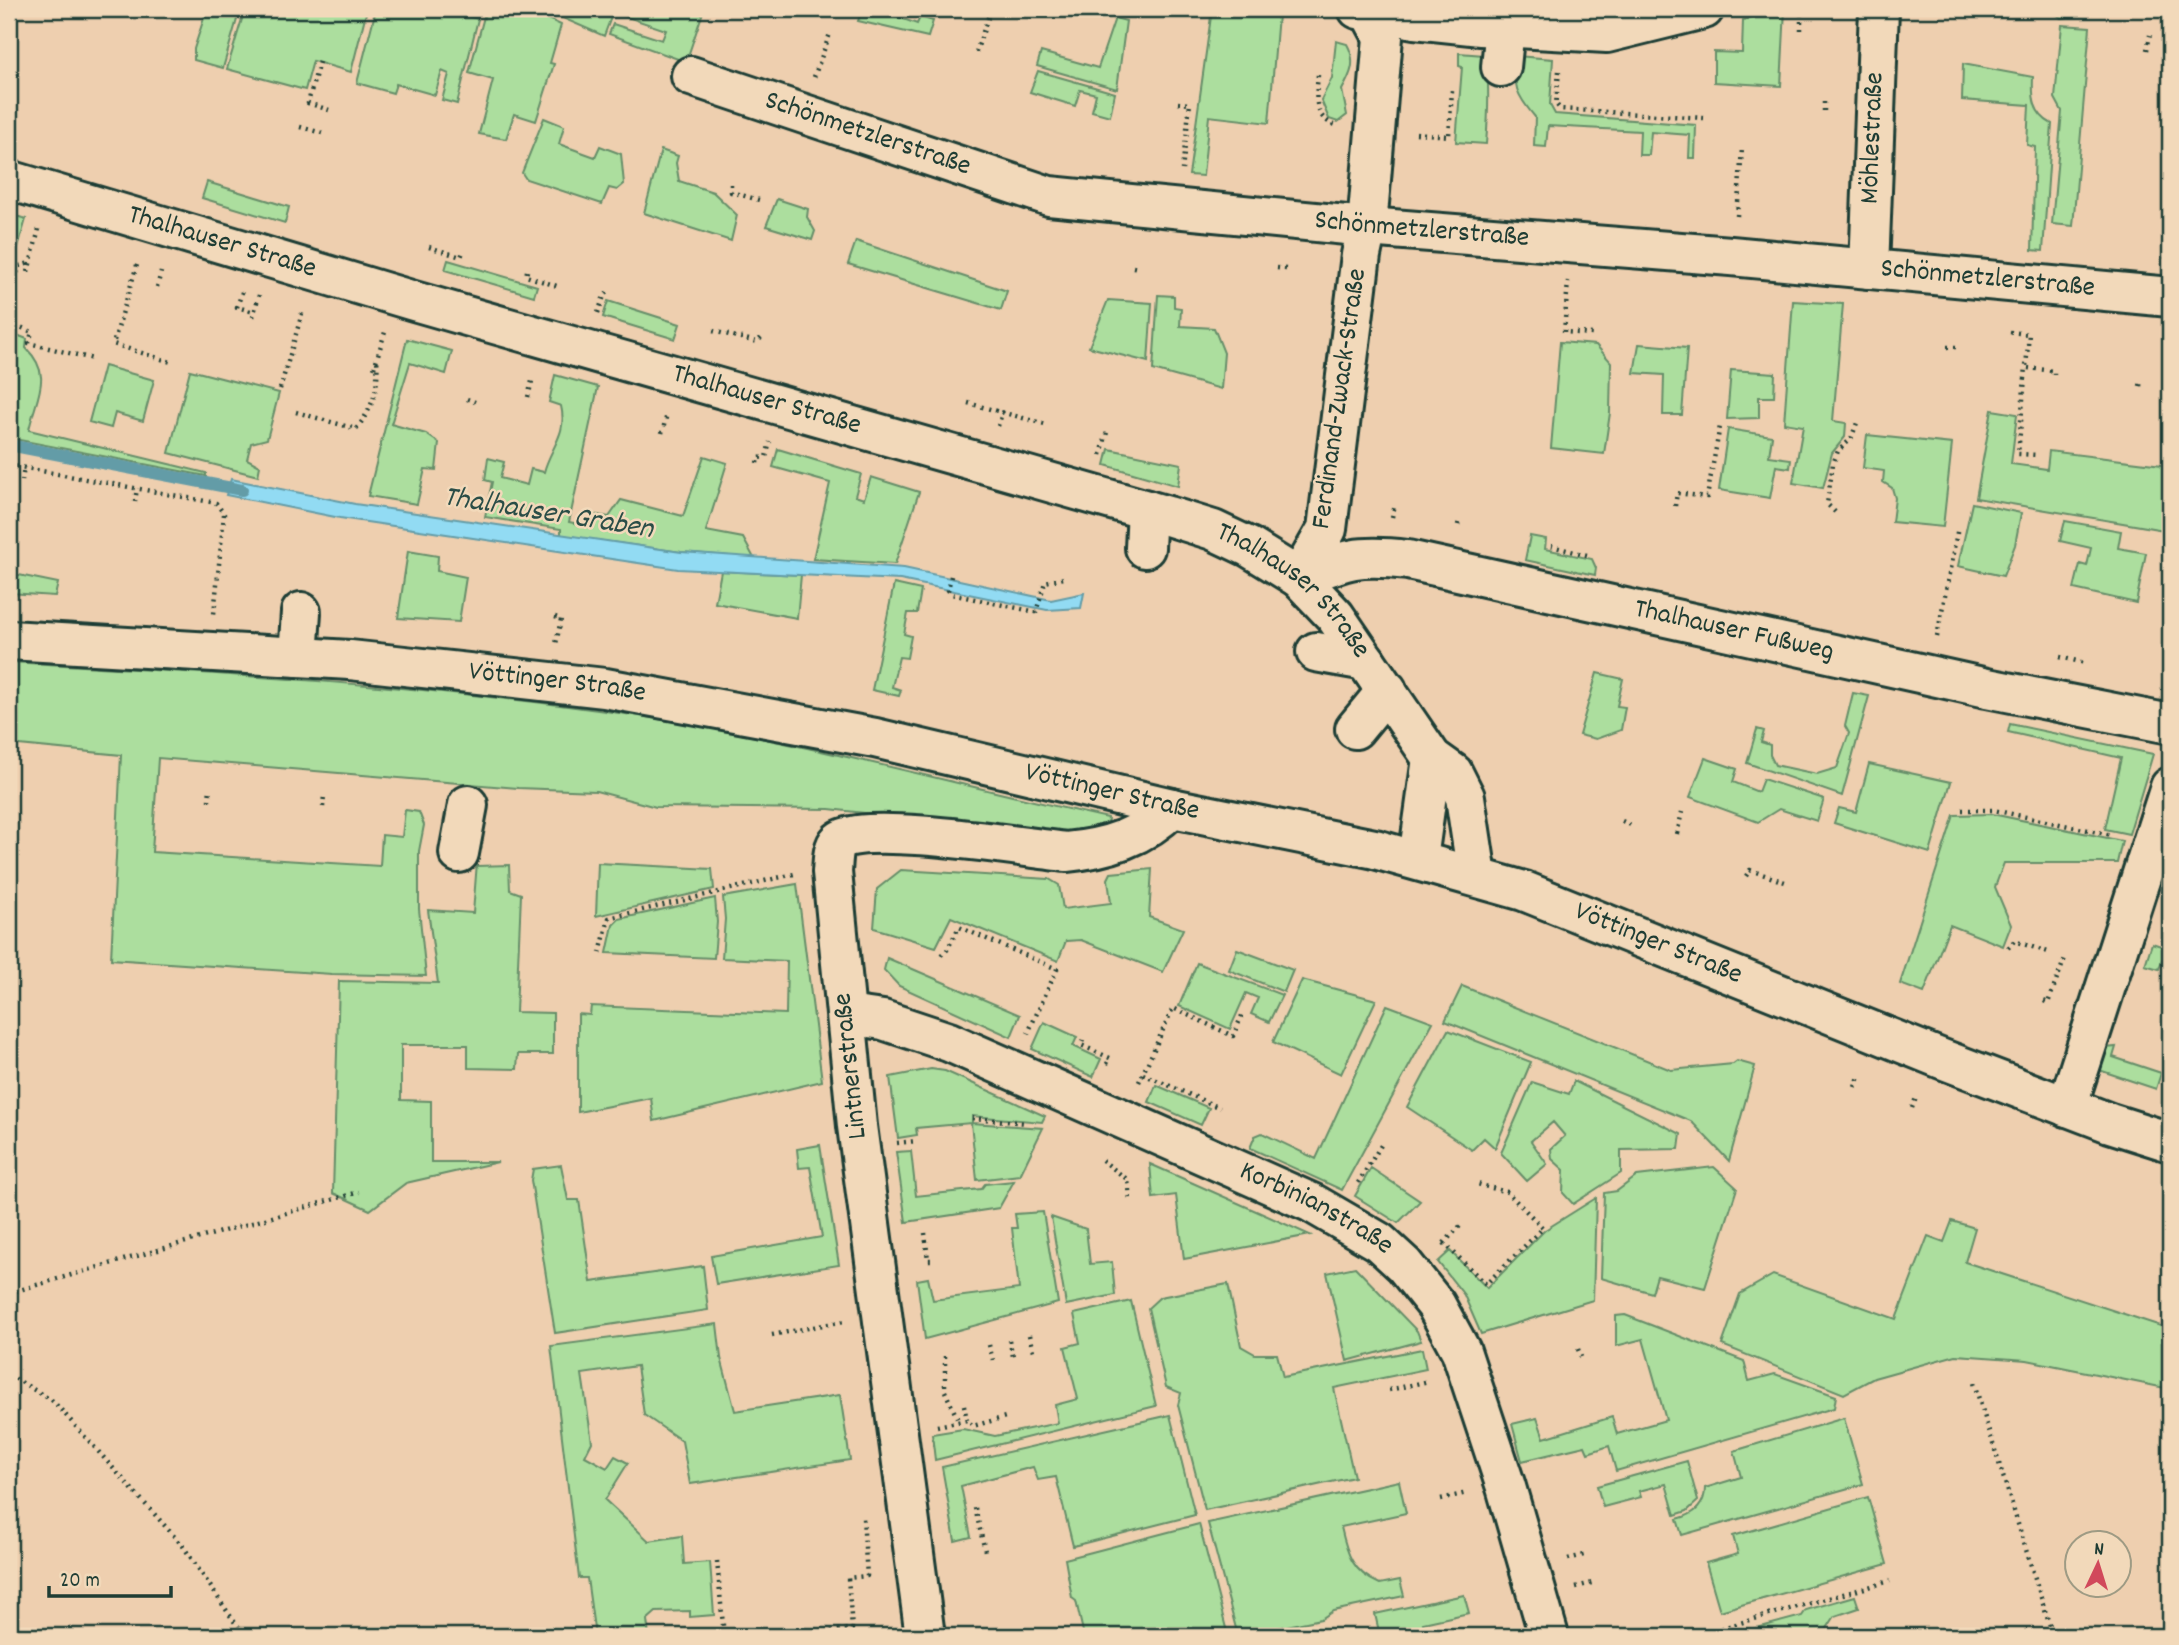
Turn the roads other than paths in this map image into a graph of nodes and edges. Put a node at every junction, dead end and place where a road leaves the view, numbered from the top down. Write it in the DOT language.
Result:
graph roads {
  1 [pos="1704,9"];
  2 [pos="1879,9"];
  3 [pos="1365,10"];
  4 [pos="1505,27"];
  5 [pos="1502,67"];
  6 [pos="692,88"];
  7 [pos="9,180"];
  8 [pos="1367,227"];
  9 [pos="1869,269"];
  10 [pos="2168,279"];
  11 [pos="1147,510"];
  12 [pos="1145,548"];
  13 [pos="1299,578"];
  14 [pos="302,612"];
  15 [pos="9,640"];
  16 [pos="1316,652"];
  17 [pos="298,657"];
  18 [pos="1377,676"];
  19 [pos="2170,724"];
  20 [pos="1355,729"];
  21 [pos="1432,758"];
  22 [pos="2170,787"];
  23 [pos="468,805"];
  24 [pos="1172,808"];
  25 [pos="460,853"];
  26 [pos="1418,859"];
  27 [pos="1477,876"];
  28 [pos="847,1015"];
  29 [pos="2067,1107"];
  30 [pos="2170,1142"];
  31 [pos="925,1636"];
  32 [pos="1549,1636"];
  1 -- 4 [label="street"];
  2 -- 9 [label="street, Möhlestraße"];
  3 -- 4 [label="street"];
  3 -- 8 [label="street, Ferdinand-Zwack-Straße"];
  4 -- 5 [label="street"];
  6 -- 8 [label="street, Schönmetzlerstraße"];
  7 -- 11 [label="street, Thalhauser Straße"];
  8 -- 9 [label="street, Schönmetzlerstraße"];
  8 -- 13 [label="street, Ferdinand-Zwack-Straße"];
  9 -- 10 [label="street, Schönmetzlerstraße"];
  11 -- 12 [label="street"];
  11 -- 13 [label="street, Thalhauser Straße"];
  13 -- 18 [label="street, Thalhauser Straße"];
  13 -- 19 [label="street, Thalhauser Fußweg"];
  14 -- 17 [label="street"];
  15 -- 17 [label="street, Vöttinger Straße"];
  16 -- 18 [label="street"];
  17 -- 24 [label="street, Vöttinger Straße"];
  18 -- 20 [label="street"];
  18 -- 21 [label="street, Thalhauser Straße"];
  21 -- 26 [label="street"];
  21 -- 27 [label="street, Thalhauser Straße"];
  22 -- 29 [label="street"];
  23 -- 25 [label="street"];
  24 -- 26 [label="street, Vöttinger Straße"];
  24 -- 28 [label="street, Lintnerstraße"];
  26 -- 27 [label="street, Vöttinger Straße"];
  27 -- 29 [label="street, Vöttinger Straße"];
  28 -- 31 [label="street, Lintnerstraße"];
  28 -- 32 [label="street, Korbinianstraße"];
  29 -- 30 [label="street, Vöttinger Straße"];
}
